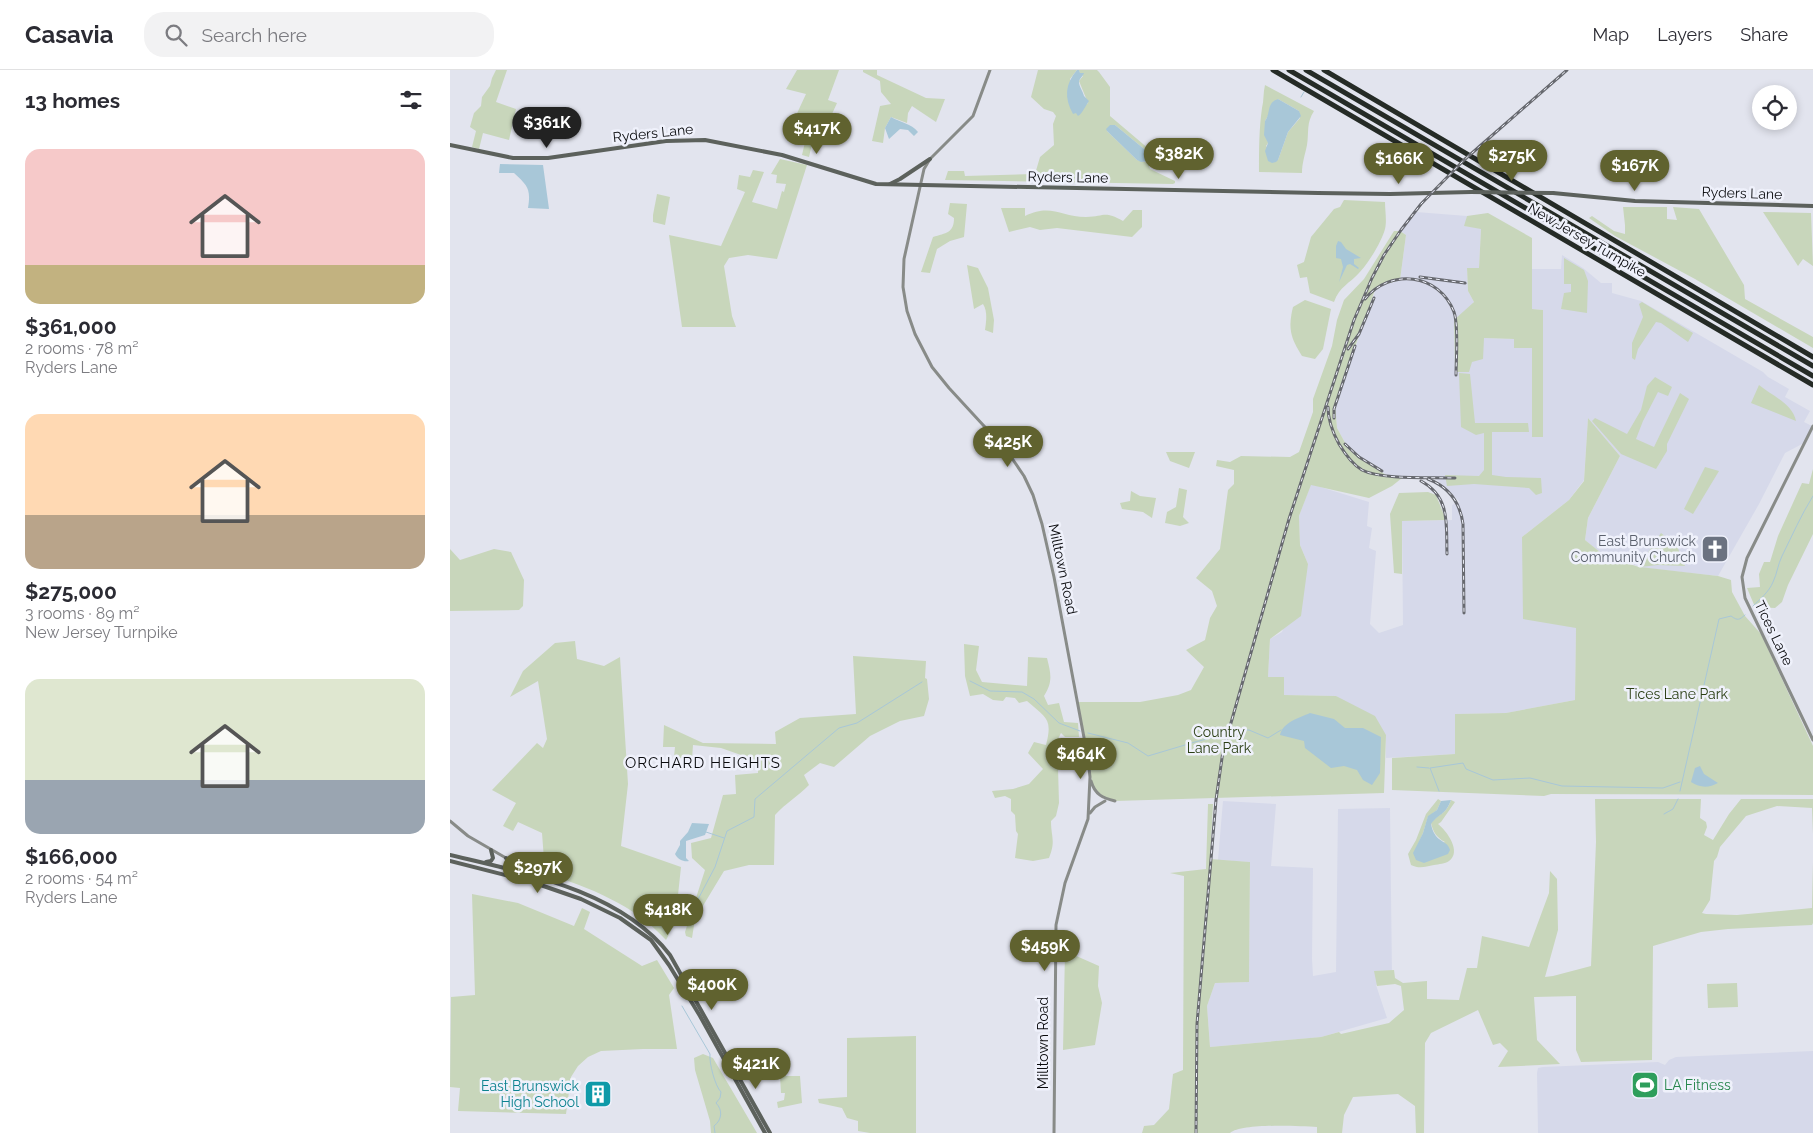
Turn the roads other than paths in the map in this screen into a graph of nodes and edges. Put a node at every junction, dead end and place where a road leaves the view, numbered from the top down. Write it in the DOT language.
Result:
graph roads {
  1 [pos="990,70"];
  2 [pos="1273,70"];
  3 [pos="1289,70"];
  4 [pos="1306,70"];
  5 [pos="1324,70"];
  6 [pos="450,145"];
  7 [pos="930,159"];
  8 [pos="888,184"];
  9 [pos="920,186"];
  10 [pos="1813,206"];
  11 [pos="1813,357"];
  12 [pos="1813,366"];
  13 [pos="1813,376"];
  14 [pos="1813,385"];
  15 [pos="1813,426"];
  16 [pos="1813,740"];
  17 [pos="1090,777"];
  18 [pos="1105,801"];
  19 [pos="1115,801"];
  20 [pos="1088,819"];
  21 [pos="450,821"];
  22 [pos="491,850"];
  23 [pos="450,855"];
  24 [pos="506,858"];
  25 [pos="450,861"];
  26 [pos="483,863"];
  27 [pos="515,872"];
  28 [pos="529,881"];
  29 [pos="567,887"];
  30 [pos="765,1133"];
  31 [pos="770,1133"];
  32 [pos="1054,1133"];
  1 -- 7 [label="street, Milltown Road"];
  2 -- 14 [label="highway, New Jersey Turnpike"];
  3 -- 13 [label="highway, New Jersey Turnpike"];
  4 -- 12 [label="highway, New Jersey Turnpike"];
  5 -- 11 [label="highway, New Jersey Turnpike"];
  6 -- 8 [label="main road, Ryders Lane"];
  7 -- 8 [label="main road"];
  7 -- 9 [label="street, Milltown Road"];
  8 -- 9 [label="main road, Ryders Lane"];
  9 -- 10 [label="main road, Ryders Lane, bridge"];
  9 -- 17 [label="street, Milltown Road"];
  15 -- 16 [label="street, Tices Lane"];
  17 -- 19 [label="street"];
  17 -- 20 [label="street, Milltown Road"];
  18 -- 20 [label="street"];
  20 -- 32 [label="street, Milltown Road"];
  21 -- 22 [label="street"];
  22 -- 24 [label="street"];
  22 -- 26 [label="main road"];
  23 -- 26 [label="main road"];
  24 -- 27 [label="main road"];
  24 -- 29 [label="main road"];
  25 -- 28 [label="main road"];
  26 -- 27 [label="main road"];
  27 -- 28 [label="main road"];
  27 -- 29 [label="main road"];
  28 -- 30 [label="main road"];
  29 -- 31 [label="main road"];
}
